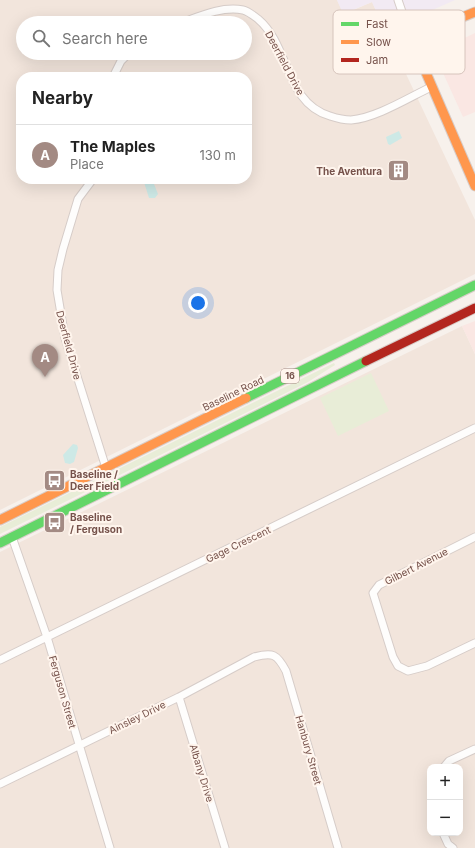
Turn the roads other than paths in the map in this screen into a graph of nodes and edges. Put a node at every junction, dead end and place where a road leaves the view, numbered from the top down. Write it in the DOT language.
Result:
graph roads {
  1 [pos="398,0"];
  2 [pos="401,10"];
  3 [pos="475,12"];
  4 [pos="201,16"];
  5 [pos="465,16"];
  6 [pos="122,60"];
  7 [pos="116,72"];
  8 [pos="427,75"];
  9 [pos="432,87"];
  10 [pos="89,184"];
  11 [pos="475,186"];
  12 [pos="475,285"];
  13 [pos="475,308"];
  14 [pos="475,428"];
  15 [pos="106,468"];
  16 [pos="0,520"];
  17 [pos="12,537"];
  18 [pos="475,537"];
  19 [pos="0,543"];
  20 [pos="47,637"];
  21 [pos="475,643"];
  22 [pos="275,655"];
  23 [pos="0,660"];
  24 [pos="179,697"];
  25 [pos="78,746"];
  26 [pos="475,749"];
  27 [pos="446,764"];
  28 [pos="0,784"];
  29 [pos="444,836"];
  30 [pos="110,848"];
  31 [pos="225,848"];
  32 [pos="338,848"];
  33 [pos="452,848"];
  1 -- 2 [label="street"];
  3 -- 5 [label="main road"];
  4 -- 9 [label="street, Deerfield Drive"];
  6 -- 7 [label="street"];
  8 -- 9 [label="main road"];
  9 -- 11 [label="main road"];
  10 -- 15 [label="street, Deerfield Drive"];
  12 -- 15 [label="main road, Baseline Road / 16"];
  13 -- 17 [label="main road, 16"];
  14 -- 20 [label="street, Gage Crescent"];
  15 -- 16 [label="main road, Baseline Road / 16"];
  17 -- 19 [label="main road, 16"];
  17 -- 20 [label="street, Ferguson Street"];
  18 -- 21 [label="street, Gilbert Avenue"];
  20 -- 23 [label="street, Gage Crescent"];
  20 -- 25 [label="street, Ferguson Street"];
  22 -- 24 [label="street, Ainsley Drive"];
  22 -- 32 [label="street, Hanbury Street"];
  24 -- 25 [label="street, Ainsley Drive"];
  24 -- 31 [label="street, Albany Drive"];
  25 -- 28 [label="street, Ainsley Drive"];
  25 -- 30 [label="street, Ferguson Street"];
  26 -- 27 [label="street"];
  29 -- 33 [label="street"];
}
